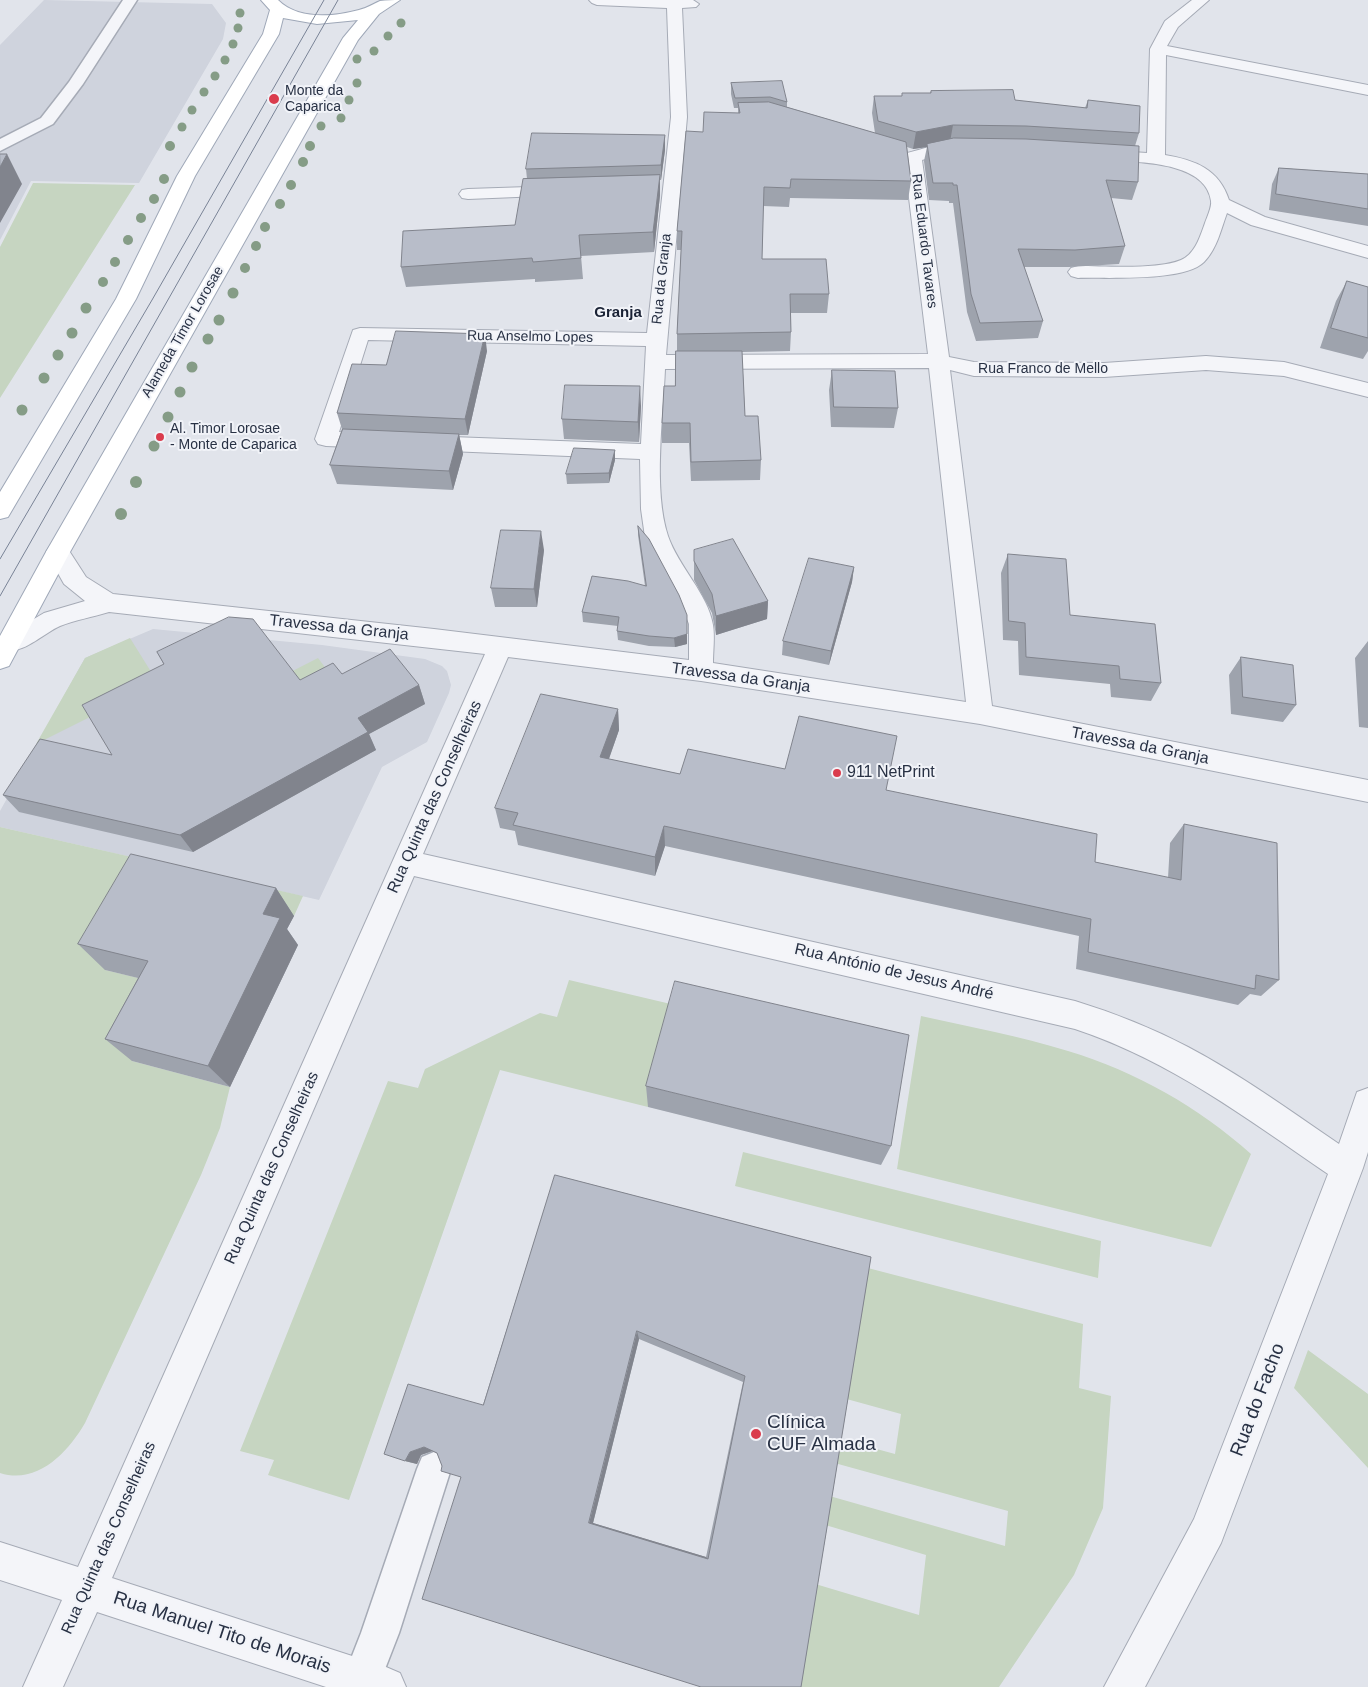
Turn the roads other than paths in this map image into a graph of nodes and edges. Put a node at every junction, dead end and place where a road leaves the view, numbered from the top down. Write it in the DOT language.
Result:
graph roads {
  1 [pos="130,0"];
  2 [pos="392,0"];
  3 [pos="597,0"];
  4 [pos="1201,0"];
  5 [pos="674,2"];
  6 [pos="271,3"];
  7 [pos="691,4"];
  8 [pos="374,10"];
  9 [pos="1158,49"];
  10 [pos="1368,90"];
  11 [pos="0,146"];
  12 [pos="977,149"];
  13 [pos="1082,153"];
  14 [pos="1156,158"];
  15 [pos="575,190"];
  16 [pos="468,194"];
  17 [pos="1221,203"];
  18 [pos="1368,252"];
  19 [pos="1078,272"];
  20 [pos="656,340"];
  21 [pos="939,361"];
  22 [pos="655,362"];
  23 [pos="1368,390"];
  24 [pos="651,452"];
  25 [pos="0,512"];
  26 [pos="58,552"];
  27 [pos="109,603"];
  28 [pos="500,647"];
  29 [pos="5,651"];
  30 [pos="701,671"];
  31 [pos="980,714"];
  32 [pos="1368,791"];
  33 [pos="406,862"];
  34 [pos="1368,1103"];
  35 [pos="1347,1168"];
  36 [pos="434,1469"];
  37 [pos="0,1561"];
  38 [pos="88,1588"];
  39 [pos="374,1683"];
  40 [pos="43,1687"];
  41 [pos="1124,1687"];
  1 -- 11 [label="lane"];
  2 -- 8 [label="main road"];
  3 -- 5 [label="street"];
  4 -- 9 [label="street"];
  5 -- 7 [label="street"];
  5 -- 20 [label="street, Rua da Granja"];
  6 -- 8 [label="main road"];
  6 -- 25 [label="main road"];
  8 -- 26 [label="main road, Alameda Timor Lorosae"];
  9 -- 10 [label="street"];
  9 -- 14 [label="street"];
  12 -- 21 [label="street, Rua Eduardo Tavares"];
  13 -- 14 [label="street"];
  14 -- 17 [label="street"];
  15 -- 16 [label="street"];
  17 -- 18 [label="street"];
  17 -- 19 [label="street"];
  20 -- 22 [label="street, Rua da Granja"];
  20 -- 24 [label="street, Rua Anselmo Lopes"];
  21 -- 22 [label="street, Rua Franco de Mello"];
  21 -- 23 [label="street, Rua Franco de Mello"];
  21 -- 31 [label="street, Rua Eduardo Tavares"];
  22 -- 24 [label="street, Rua da Granja"];
  24 -- 30 [label="street, Rua da Granja"];
  26 -- 27 [label="street, Travessa da Granja"];
  26 -- 29 [label="main road, Alameda Timor Lorosae"];
  27 -- 28 [label="street, Travessa da Granja"];
  27 -- 29 [label="street, Travessa da Granja"];
  28 -- 30 [label="street, Travessa da Granja"];
  28 -- 33 [label="street, Rua Quinta das Conselheiras"];
  30 -- 31 [label="street, Travessa da Granja"];
  31 -- 32 [label="street, Travessa da Granja"];
  33 -- 35 [label="street, Rua António de Jesus André"];
  33 -- 38 [label="street, Rua Quinta das Conselheiras"];
  34 -- 35 [label="street, Rua do Facho"];
  35 -- 41 [label="street, Rua do Facho"];
  36 -- 39 [label="lane"];
  37 -- 38 [label="street, Rua Manuel Tito de Morais"];
  38 -- 39 [label="street, Rua Manuel Tito de Morais"];
  38 -- 40 [label="street, Rua Quinta das Conselheiras"];
}
